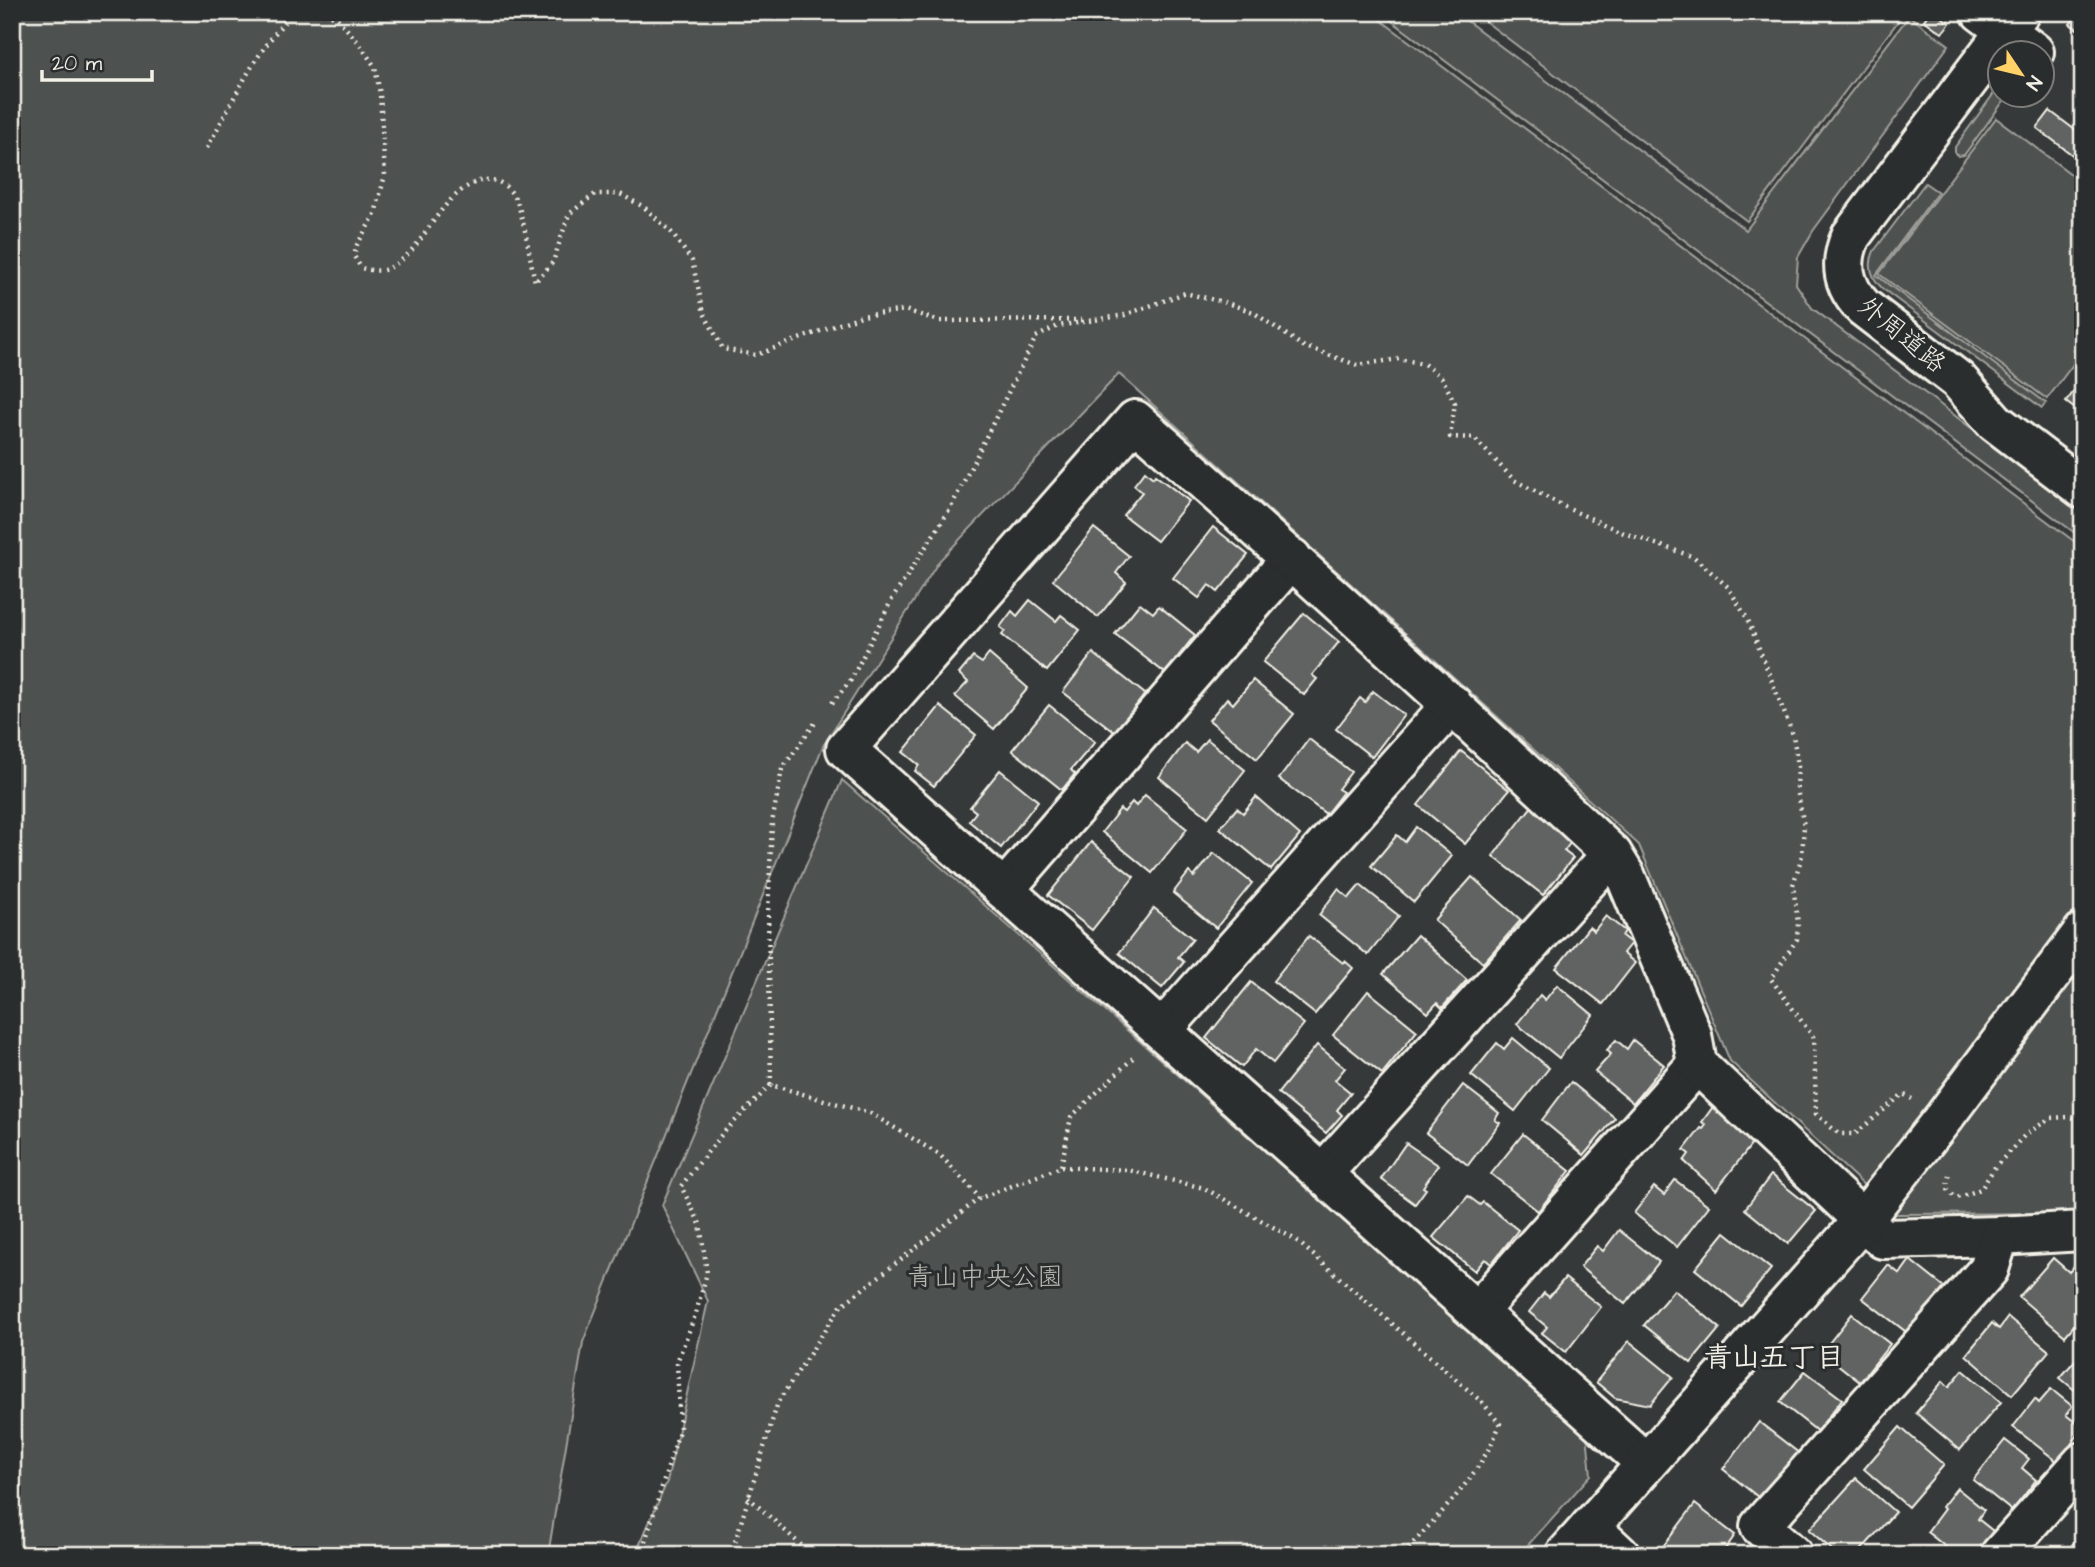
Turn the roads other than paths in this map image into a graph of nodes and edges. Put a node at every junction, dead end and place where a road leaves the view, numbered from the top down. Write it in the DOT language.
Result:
graph roads {
  1 [pos="2010,27"];
  2 [pos="2083,489"];
  3 [pos="1292,558"];
  4 [pos="1452,704"];
  5 [pos="1612,854"];
  6 [pos="1004,890"];
  7 [pos="2083,932"];
  8 [pos="1162,1030"];
  9 [pos="1697,1064"];
  10 [pos="1322,1174"];
  11 [pos="1863,1220"];
  12 [pos="2083,1231"];
  13 [pos="1999,1236"];
  14 [pos="1477,1312"];
  15 [pos="2083,1462"];
  16 [pos="1646,1463"];
  17 [pos="1590,1527"];
  18 [pos="1565,1555"];
  19 [pos="1620,1555"];
  20 [pos="1793,1555"];
  21 [pos="2000,1555"];
  1 -- 2 [label="street, 外周道路"];
  3 -- 4 [label="street"];
  3 -- 6 [label="street"];
  3 -- 6 [label="street"];
  4 -- 5 [label="street"];
  4 -- 8 [label="street"];
  5 -- 9 [label="street"];
  5 -- 10 [label="street"];
  6 -- 8 [label="street"];
  7 -- 11 [label="street"];
  8 -- 10 [label="street"];
  9 -- 11 [label="street"];
  9 -- 14 [label="street"];
  10 -- 14 [label="street"];
  11 -- 13 [label="street"];
  11 -- 16 [label="street"];
  12 -- 13 [label="street"];
  13 -- 20 [label="street"];
  14 -- 16 [label="street"];
  15 -- 21 [label="street"];
  16 -- 17 [label="street"];
  17 -- 18 [label="street"];
  17 -- 19 [label="street"];
}
